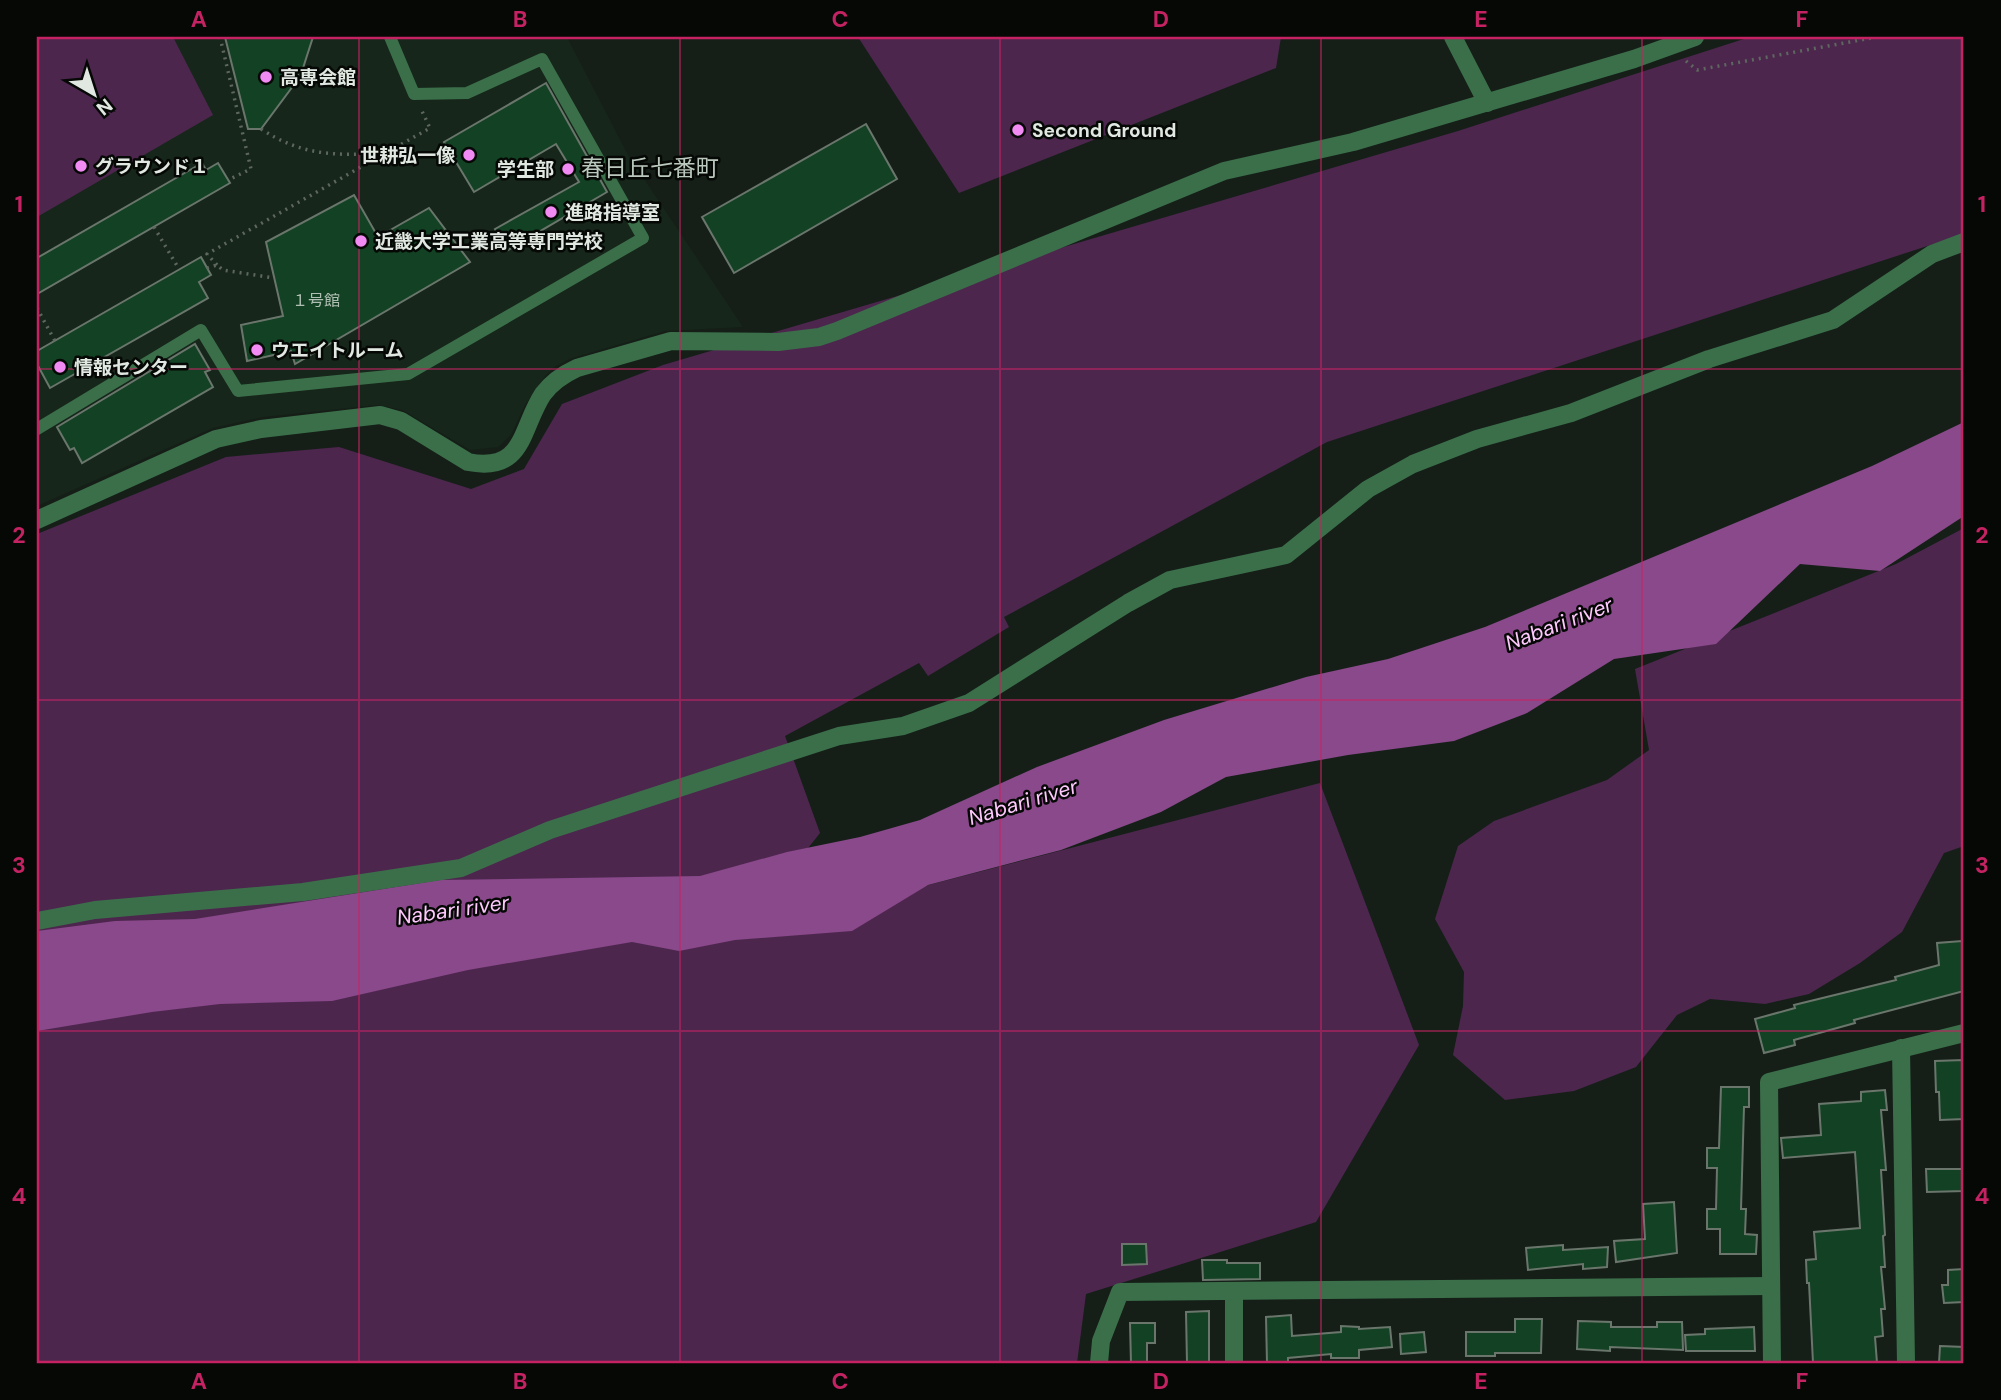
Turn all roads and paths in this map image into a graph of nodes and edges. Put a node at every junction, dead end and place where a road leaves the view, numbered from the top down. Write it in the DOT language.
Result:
graph roads {
  1 [pos="220,37"];
  2 [pos="390,37"];
  3 [pos="1453,37"];
  4 [pos="1695,37"];
  5 [pos="1853,37"];
  6 [pos="1877,37"];
  7 [pos="1846,42"];
  8 [pos="1669,48"];
  9 [pos="414,94"];
  10 [pos="1487,103"];
  11 [pos="261,129"];
  12 [pos="385,153"];
  13 [pos="228,180"];
  14 [pos="154,227"];
  15 [pos="1964,242"];
  16 [pos="217,265"];
  17 [pos="207,268"];
  18 [pos="179,269"];
  19 [pos="274,278"];
  20 [pos="37,308"];
  21 [pos="55,341"];
  22 [pos="37,429"];
  23 [pos="37,520"];
  24 [pos="37,921"];
  25 [pos="1964,1032"];
  26 [pos="1901,1048"];
  27 [pos="1771,1286"];
  28 [pos="1234,1292"];
  29 [pos="1100,1363"];
  30 [pos="1234,1363"];
  31 [pos="1772,1363"];
  32 [pos="1906,1363"];
  1 -- 13 [label="path"];
  2 -- 9 [label="lane"];
  3 -- 10 [label="street"];
  4 -- 8 [label="street"];
  5 -- 7 [label="path"];
  6 -- 7 [label="path"];
  7 -- 8 [label="path"];
  8 -- 10 [label="street"];
  9 -- 12 [label="path"];
  9 -- 22 [label="lane"];
  10 -- 23 [label="street"];
  11 -- 12 [label="path"];
  12 -- 16 [label="path"];
  14 -- 18 [label="path"];
  15 -- 24 [label="street"];
  16 -- 17 [label="path"];
  16 -- 19 [label="path"];
  20 -- 21 [label="path"];
  25 -- 26 [label="street"];
  26 -- 27 [label="street"];
  26 -- 32 [label="street"];
  27 -- 28 [label="street"];
  27 -- 31 [label="street"];
  28 -- 29 [label="street"];
  28 -- 30 [label="street"];
}
